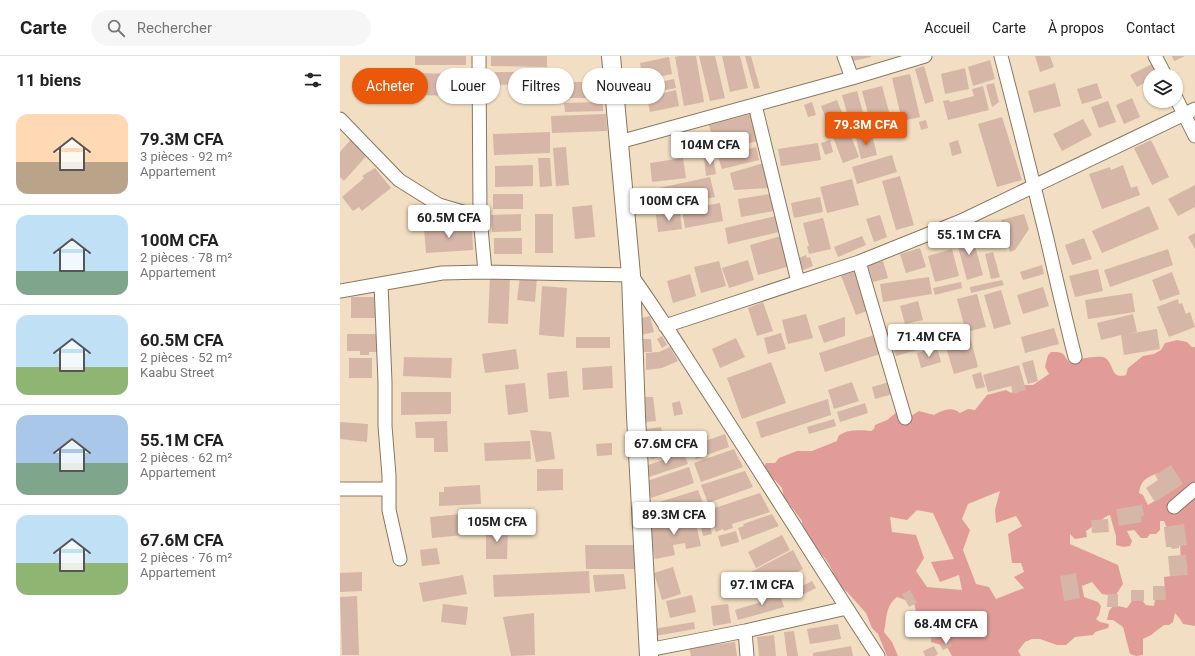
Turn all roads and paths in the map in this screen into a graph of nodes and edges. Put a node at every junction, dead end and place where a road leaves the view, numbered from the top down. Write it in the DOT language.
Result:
graph roads {
  1 [pos="479,56"];
  2 [pos="611,56"];
  3 [pos="844,56"];
  4 [pos="925,56"];
  5 [pos="1001,56"];
  6 [pos="1155,56"];
  7 [pos="1161,68"];
  8 [pos="852,78"];
  9 [pos="755,105"];
  10 [pos="1190,112"];
  11 [pos="340,119"];
  12 [pos="1195,136"];
  13 [pos="620,142"];
  14 [pos="1034,186"];
  15 [pos="480,217"];
  16 [pos="859,262"];
  17 [pos="485,272"];
  18 [pos="631,275"];
  19 [pos="798,282"];
  20 [pos="381,284"];
  21 [pos="340,291"];
  22 [pos="665,326"];
  23 [pos="1076,357"];
  24 [pos="905,418"];
  25 [pos="340,489"];
  26 [pos="389,489"];
  27 [pos="1195,489"];
  28 [pos="1174,507"];
  29 [pos="400,559"];
  30 [pos="846,608"];
  31 [pos="745,631"];
  32 [pos="649,653"];
  33 [pos="747,656"];
  34 [pos="878,656"];
  1 -- 15 [label="street"];
  2 -- 13 [label="street"];
  3 -- 8 [label="street"];
  4 -- 8 [label="street"];
  5 -- 14 [label="street"];
  6 -- 7 [label="street"];
  8 -- 9 [label="street"];
  9 -- 13 [label="street"];
  9 -- 19 [label="street"];
  10 -- 12 [label="street"];
  10 -- 14 [label="street"];
  11 -- 15 [label="street"];
  13 -- 18 [label="street"];
  14 -- 16 [label="street"];
  14 -- 23 [label="street"];
  15 -- 17 [label="street"];
  16 -- 19 [label="street"];
  16 -- 24 [label="street"];
  17 -- 18 [label="street"];
  17 -- 20 [label="street"];
  18 -- 22 [label="street"];
  18 -- 32 [label="street"];
  19 -- 22 [label="street"];
  20 -- 21 [label="street"];
  20 -- 26 [label="street"];
  22 -- 30 [label="street"];
  25 -- 26 [label="street"];
  26 -- 29 [label="street"];
  27 -- 28 [label="street"];
  30 -- 31 [label="street"];
  30 -- 34 [label="street"];
  31 -- 32 [label="street"];
  31 -- 33 [label="street"];
}
